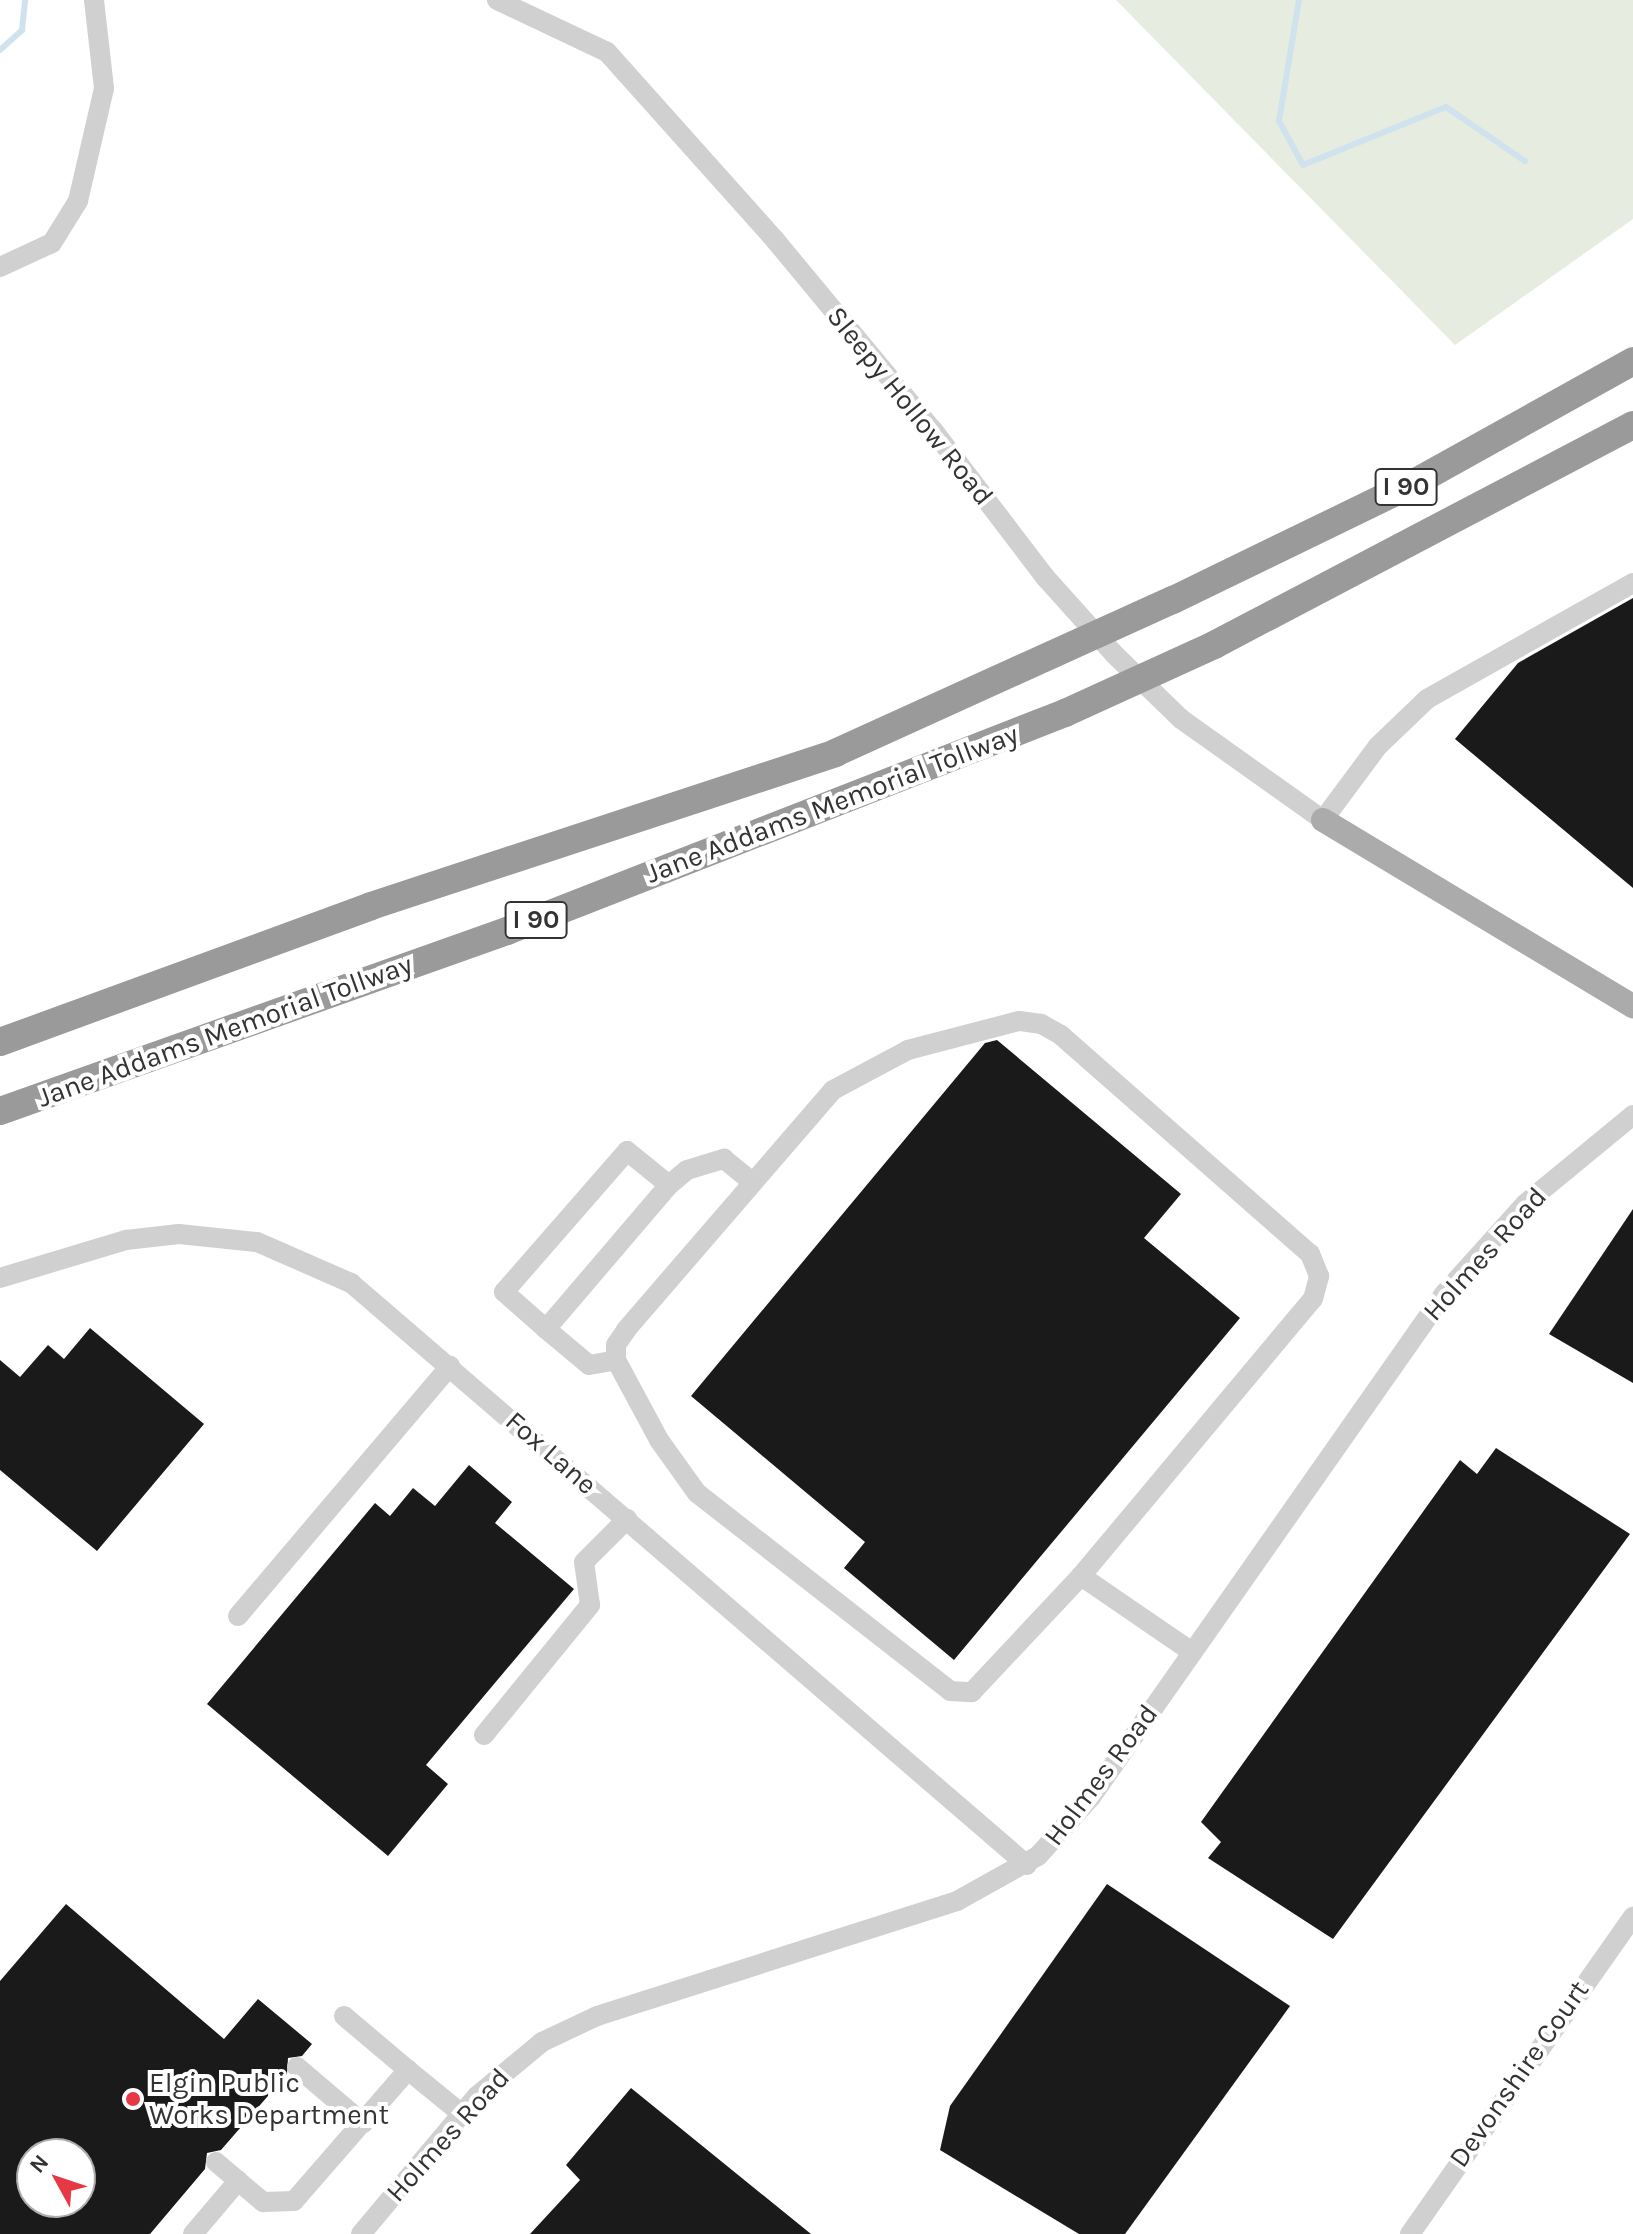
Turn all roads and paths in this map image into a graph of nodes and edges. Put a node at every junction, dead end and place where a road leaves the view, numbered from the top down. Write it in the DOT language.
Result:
graph roads {
  1 [pos="94,0"];
  2 [pos="497,0"];
  3 [pos="0,267"];
  4 [pos="1633,361"];
  5 [pos="1633,425"];
  6 [pos="1633,583"];
  7 [pos="1323,820"];
  8 [pos="1633,1006"];
  9 [pos="0,1042"];
  10 [pos="0,1111"];
  11 [pos="1633,1115"];
  12 [pos="752,1182"];
  13 [pos="669,1185"];
  14 [pos="0,1278"];
  15 [pos="546,1329"];
  16 [pos="616,1360"];
  17 [pos="450,1366"];
  18 [pos="627,1519"];
  19 [pos="1081,1576"];
  20 [pos="238,1616"];
  21 [pos="1192,1652"];
  22 [pos="484,1735"];
  23 [pos="1027,1865"];
  24 [pos="1633,1917"];
  25 [pos="344,2016"];
  26 [pos="297,2067"];
  27 [pos="408,2070"];
  28 [pos="462,2114"];
  29 [pos="363,2123"];
  30 [pos="216,2162"];
  31 [pos="238,2181"];
  32 [pos="193,2234"];
  33 [pos="361,2234"];
  34 [pos="1410,2234"];
  1 -- 3 [label="street"];
  2 -- 7 [label="street, Sleepy Hollow Road"];
  4 -- 9 [label="highway, Jane Addams Memorial Tollway / I 90"];
  5 -- 10 [label="highway, Jane Addams Memorial Tollway / I 90"];
  6 -- 7 [label="street"];
  7 -- 8 [label="main road"];
  11 -- 21 [label="street, Holmes Road"];
  12 -- 13 [label="street"];
  12 -- 16 [label="street"];
  12 -- 19 [label="street"];
  13 -- 15 [label="street"];
  13 -- 15 [label="street"];
  14 -- 17 [label="street, Fox Lane"];
  15 -- 16 [label="street"];
  16 -- 19 [label="street"];
  17 -- 18 [label="street, Fox Lane"];
  17 -- 20 [label="street"];
  18 -- 22 [label="street"];
  18 -- 23 [label="street, Fox Lane"];
  19 -- 21 [label="street"];
  21 -- 23 [label="street, Holmes Road"];
  23 -- 28 [label="street, Holmes Road"];
  24 -- 34 [label="street, Devonshire Court"];
  25 -- 27 [label="street"];
  26 -- 29 [label="street"];
  27 -- 28 [label="street"];
  27 -- 29 [label="street"];
  28 -- 33 [label="street, Holmes Road"];
  29 -- 31 [label="street"];
  30 -- 31 [label="street"];
  31 -- 32 [label="street"];
}
